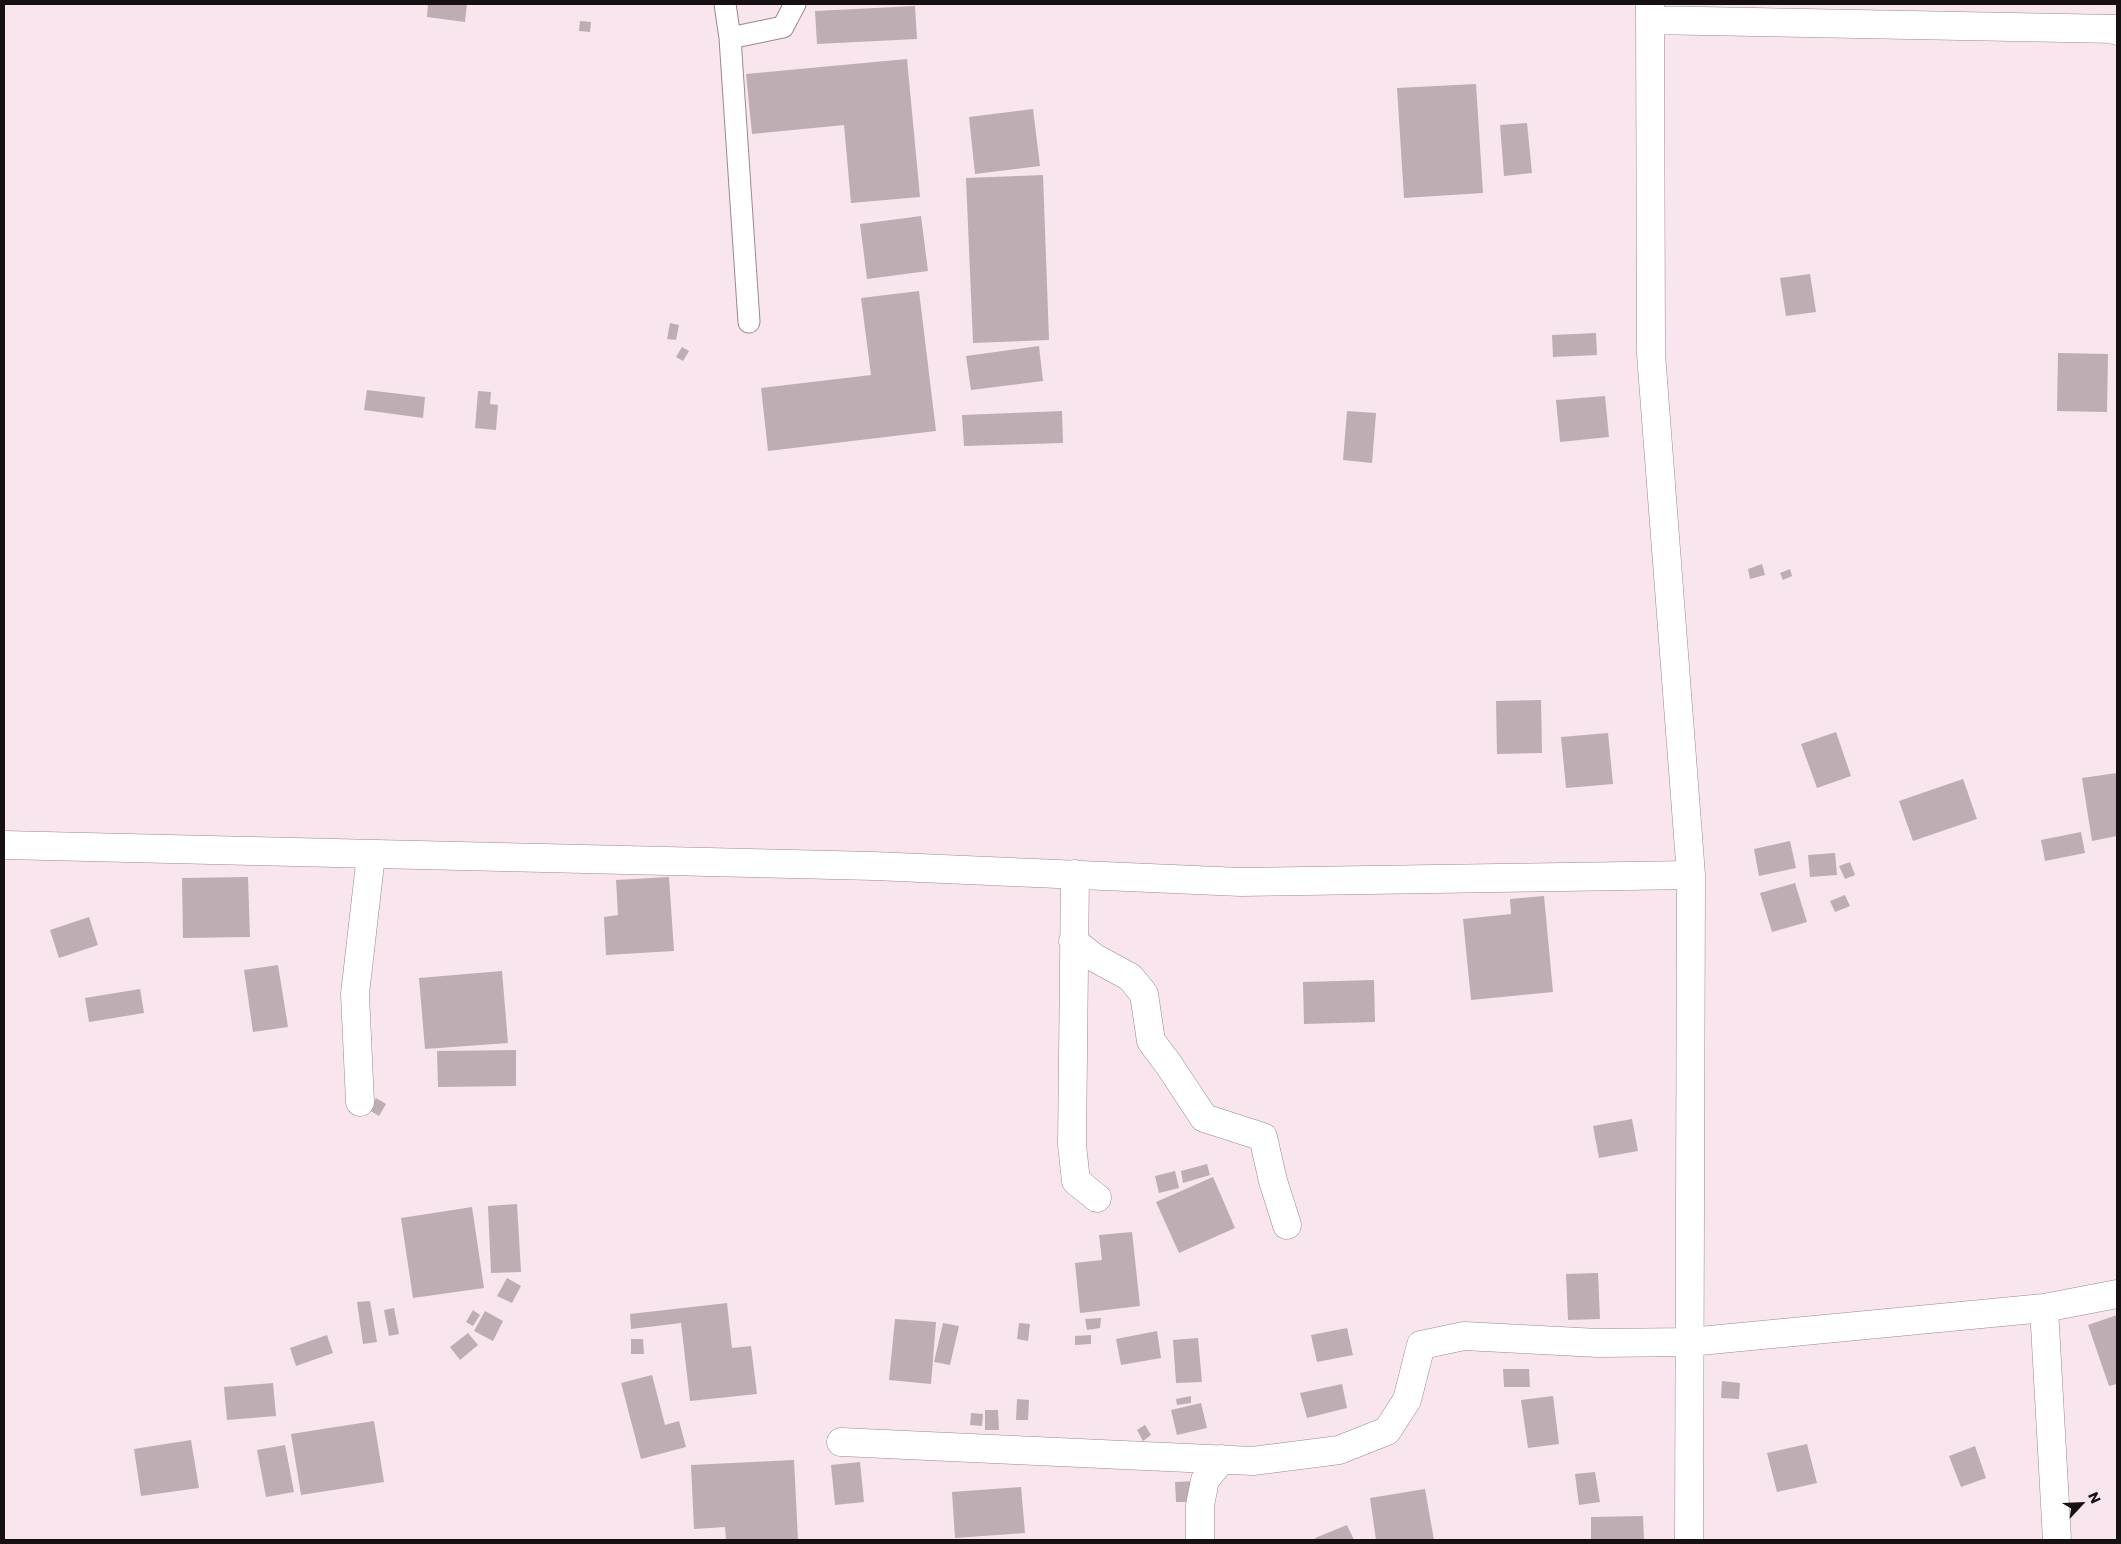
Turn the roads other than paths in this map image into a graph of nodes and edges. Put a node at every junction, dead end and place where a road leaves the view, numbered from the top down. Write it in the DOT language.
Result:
graph roads {
  1 [pos="725,4"];
  2 [pos="795,4"];
  3 [pos="1650,12"];
  4 [pos="2117,31"];
  5 [pos="730,38"];
  6 [pos="748,322"];
  7 [pos="4,845"];
  8 [pos="371,855"];
  9 [pos="1075,874"];
  10 [pos="1691,875"];
  11 [pos="1073,941"];
  12 [pos="360,1102"];
  13 [pos="1097,1198"];
  14 [pos="1287,1225"];
  15 [pos="2117,1294"];
  16 [pos="2044,1308"];
  17 [pos="1689,1342"];
  18 [pos="841,1442"];
  19 [pos="1222,1459"];
  20 [pos="1200,1540"];
  21 [pos="1689,1540"];
  22 [pos="2057,1540"];
  1 -- 5 [label="lane"];
  2 -- 5 [label="lane"];
  3 -- 4 [label="street"];
  3 -- 10 [label="street"];
  5 -- 6 [label="lane"];
  7 -- 8 [label="street"];
  8 -- 9 [label="street"];
  8 -- 12 [label="street"];
  9 -- 10 [label="street"];
  9 -- 11 [label="street"];
  10 -- 17 [label="street"];
  11 -- 13 [label="street"];
  11 -- 14 [label="street"];
  15 -- 16 [label="street"];
  16 -- 17 [label="street"];
  16 -- 22 [label="street"];
  17 -- 19 [label="street"];
  17 -- 21 [label="street"];
  18 -- 19 [label="street"];
  19 -- 20 [label="street"];
}
